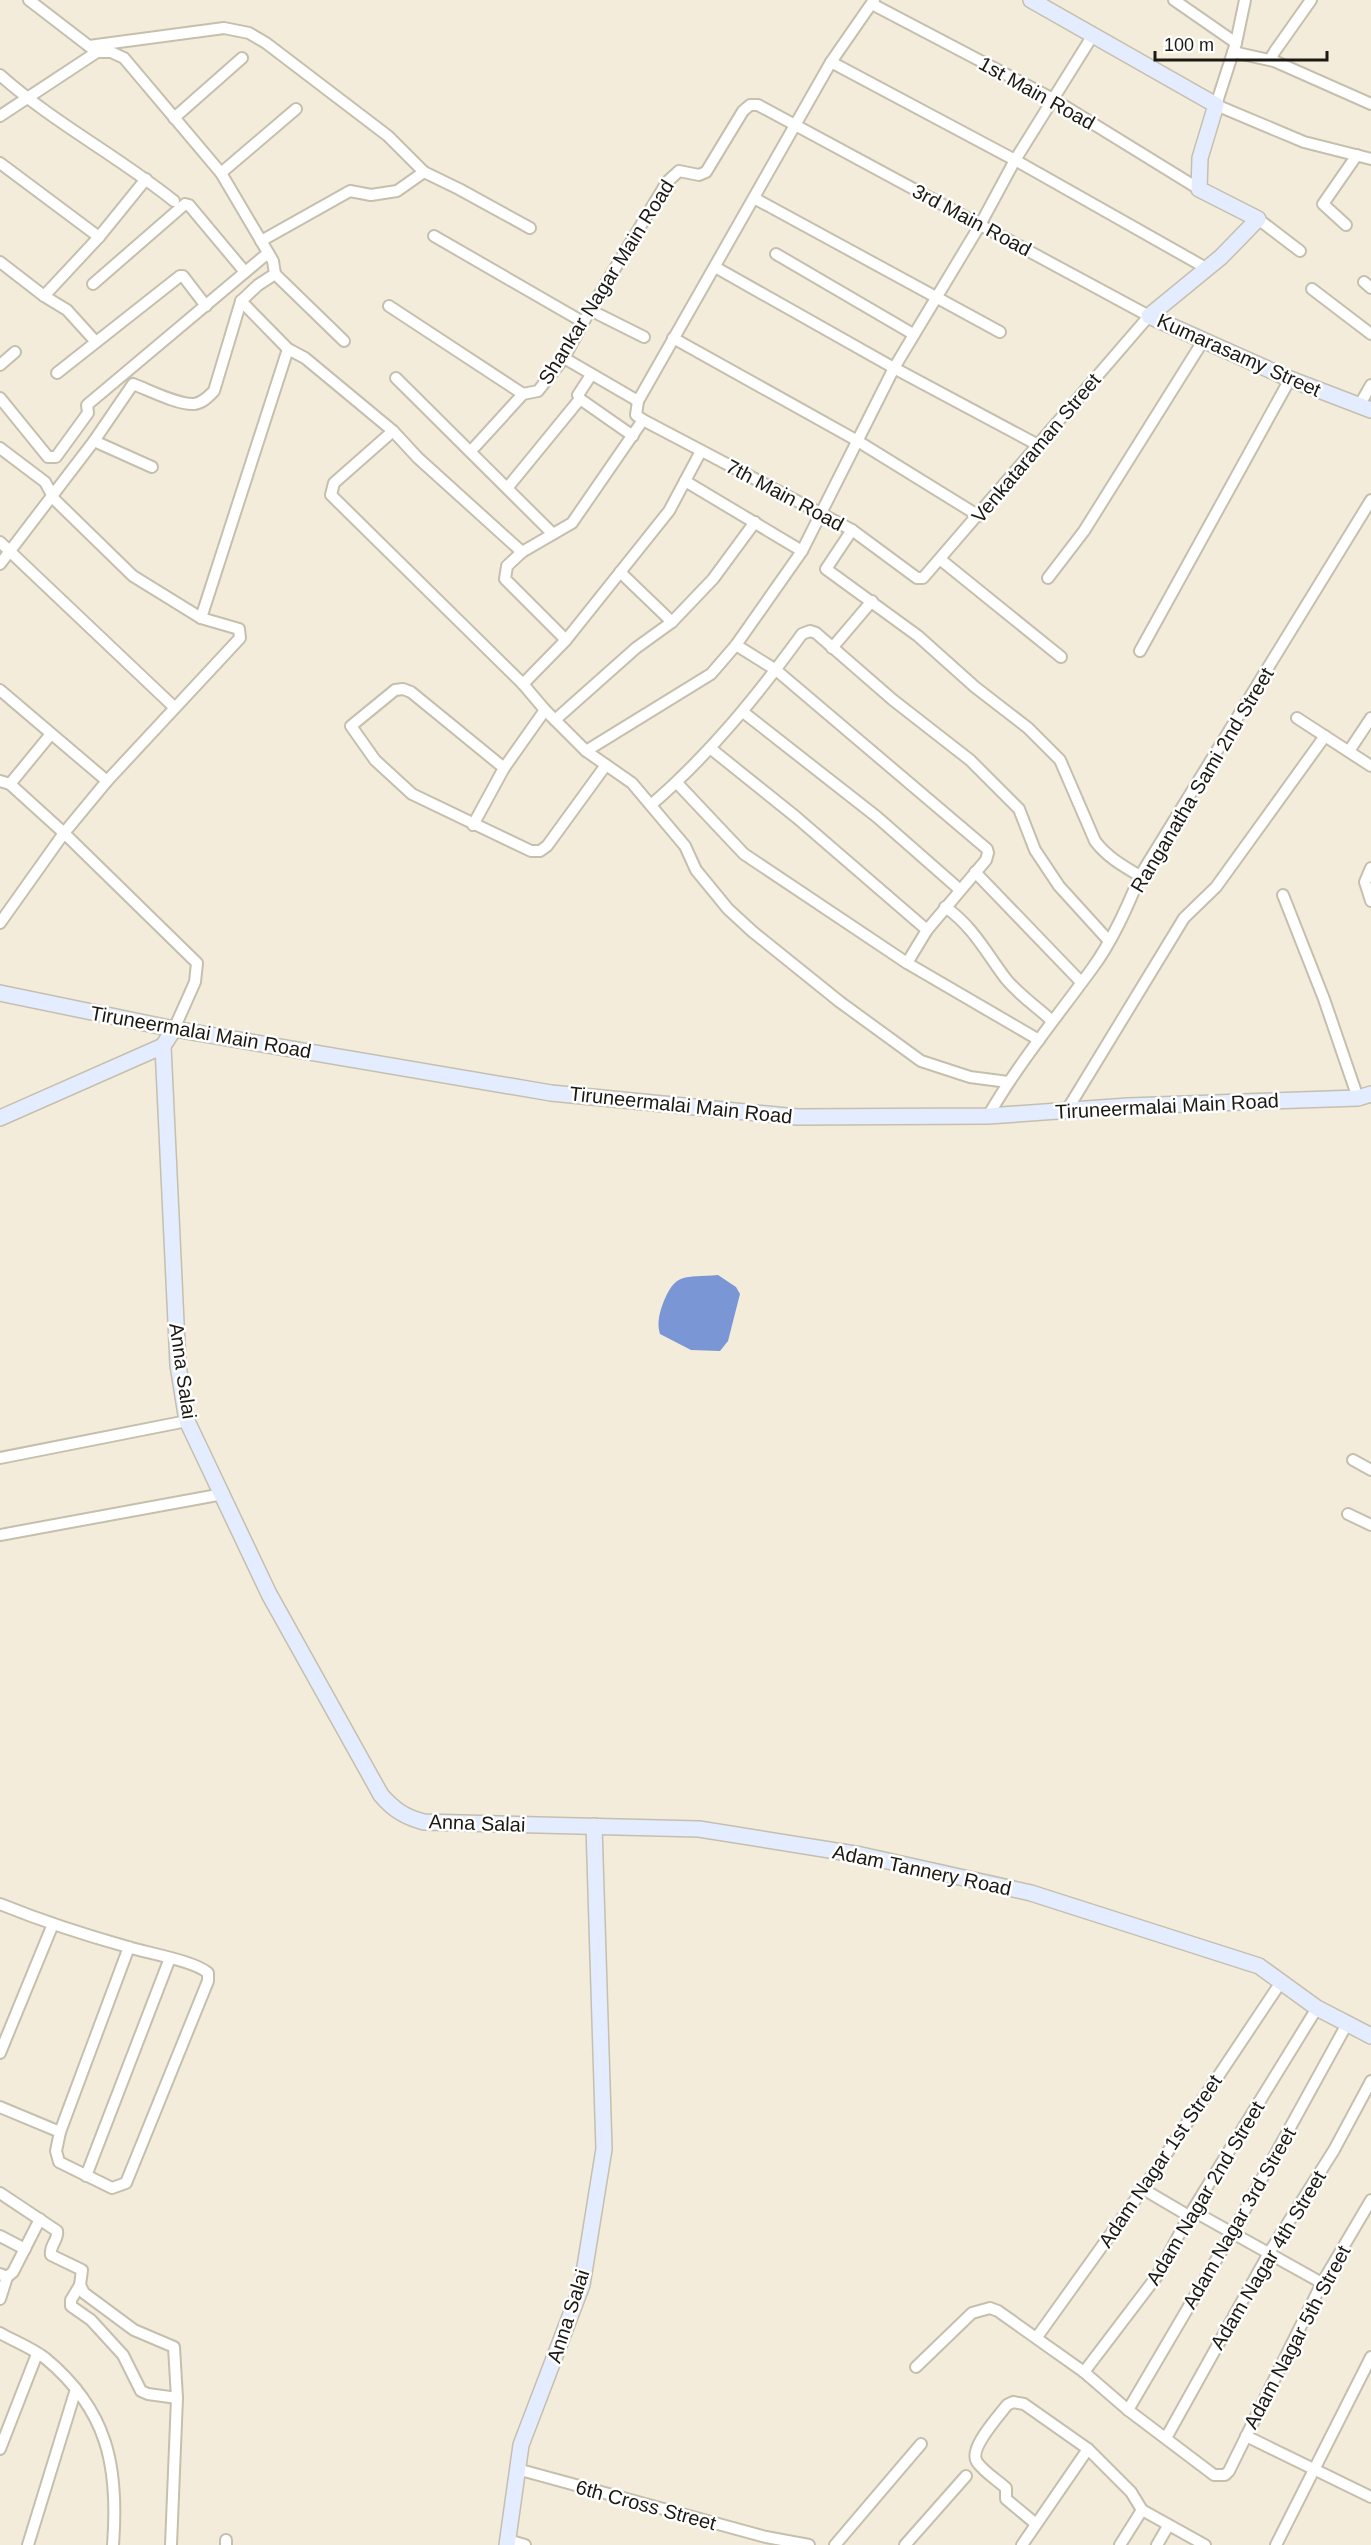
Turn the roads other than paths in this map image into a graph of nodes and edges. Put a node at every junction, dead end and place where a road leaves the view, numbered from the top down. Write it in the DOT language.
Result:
graph roads {
  1 [pos="29,0"];
  2 [pos="1174,0"];
  3 [pos="1245,0"];
  4 [pos="1311,0"];
  5 [pos="873,2"];
  6 [pos="1041,2"];
  7 [pos="1093,35"];
  8 [pos="1235,47"];
  9 [pos="93,49"];
  10 [pos="242,58"];
  11 [pos="831,62"];
  12 [pos="1274,62"];
  13 [pos="0,75"];
  14 [pos="1053,99"];
  15 [pos="28,100"];
  16 [pos="1371,104"];
  17 [pos="1216,105"];
  18 [pos="296,109"];
  19 [pos="0,116"];
  20 [pos="174,118"];
  21 [pos="795,125"];
  22 [pos="1357,155"];
  23 [pos="1371,159"];
  24 [pos="1015,160"];
  25 [pos="0,163"];
  26 [pos="424,172"];
  27 [pos="220,173"];
  28 [pos="146,179"];
  29 [pos="1199,189"];
  30 [pos="754,198"];
  31 [pos="174,201"];
  32 [pos="1258,219"];
  33 [pos="980,225"];
  34 [pos="1346,225"];
  35 [pos="530,228"];
  36 [pos="434,236"];
  37 [pos="99,237"];
  38 [pos="261,241"];
  39 [pos="1300,251"];
  40 [pos="268,253"];
  41 [pos="776,254"];
  42 [pos="0,262"];
  43 [pos="715,267"];
  44 [pos="1206,268"];
  45 [pos="245,272"];
  46 [pos="275,274"];
  47 [pos="93,284"];
  48 [pos="1312,289"];
  49 [pos="45,296"];
  50 [pos="935,297"];
  51 [pos="242,301"];
  52 [pos="206,306"];
  53 [pos="389,306"];
  54 [pos="590,309"];
  55 [pos="1149,316"];
  56 [pos="583,322"];
  57 [pos="1000,332"];
  58 [pos="914,334"];
  59 [pos="1371,334"];
  60 [pos="644,337"];
  61 [pos="673,338"];
  62 [pos="344,340"];
  63 [pos="1203,341"];
  64 [pos="96,342"];
  65 [pos="288,348"];
  66 [pos="15,352"];
  67 [pos="564,358"];
  68 [pos="0,365"];
  69 [pos="894,368"];
  70 [pos="57,373"];
  71 [pos="591,375"];
  72 [pos="396,378"];
  73 [pos="1290,379"];
  74 [pos="1371,385"];
  75 [pos="523,394"];
  76 [pos="0,398"];
  77 [pos="580,399"];
  78 [pos="638,401"];
  79 [pos="1365,408"];
  80 [pos="643,420"];
  81 [pos="393,431"];
  82 [pos="633,435"];
  83 [pos="856,440"];
  84 [pos="94,441"];
  85 [pos="1038,445"];
  86 [pos="0,448"];
  87 [pos="471,451"];
  88 [pos="701,451"];
  89 [pos="152,466"];
  90 [pos="685,481"];
  91 [pos="508,487"];
  92 [pos="52,495"];
  93 [pos="1371,500"];
  94 [pos="820,513"];
  95 [pos="979,516"];
  96 [pos="755,522"];
  97 [pos="852,530"];
  98 [pos="553,534"];
  99 [pos="0,542"];
  100 [pos="9,550"];
  101 [pos="802,551"];
  102 [pos="522,552"];
  103 [pos="941,560"];
  104 [pos="0,564"];
  105 [pos="620,573"];
  106 [pos="923,578"];
  107 [pos="1048,578"];
  108 [pos="872,601"];
  109 [pos="201,618"];
  110 [pos="672,622"];
  111 [pos="566,640"];
  112 [pos="736,645"];
  113 [pos="832,648"];
  114 [pos="1140,651"];
  115 [pos="1061,657"];
  116 [pos="776,670"];
  117 [pos="523,684"];
  118 [pos="0,690"];
  119 [pos="174,708"];
  120 [pos="544,710"];
  121 [pos="743,712"];
  122 [pos="1297,718"];
  123 [pos="1371,718"];
  124 [pos="555,720"];
  125 [pos="51,734"];
  126 [pos="1325,736"];
  127 [pos="710,748"];
  128 [pos="586,751"];
  129 [pos="1349,751"];
  130 [pos="606,765"];
  131 [pos="1371,766"];
  132 [pos="504,768"];
  133 [pos="107,781"];
  134 [pos="5,782"];
  135 [pos="677,783"];
  136 [pos="651,805"];
  137 [pos="473,825"];
  138 [pos="64,833"];
  139 [pos="1371,868"];
  140 [pos="975,872"];
  141 [pos="1140,876"];
  142 [pos="959,889"];
  143 [pos="1283,895"];
  144 [pos="1371,901"];
  145 [pos="945,907"];
  146 [pos="0,923"];
  147 [pos="927,930"];
  148 [pos="1108,941"];
  149 [pos="908,963"];
  150 [pos="1081,982"];
  151 [pos="0,993"];
  152 [pos="1051,1020"];
  153 [pos="174,1029"];
  154 [pos="1039,1040"];
  155 [pos="163,1046"];
  156 [pos="1008,1082"];
  157 [pos="1365,1096"];
  158 [pos="1067,1110"];
  159 [pos="988,1116"];
  160 [pos="0,1118"];
  161 [pos="187,1421"];
  162 [pos="0,1458"];
  163 [pos="1353,1460"];
  164 [pos="1371,1470"];
  165 [pos="223,1494"];
  166 [pos="1348,1514"];
  167 [pos="1371,1525"];
  168 [pos="0,1535"];
  169 [pos="594,1826"];
  170 [pos="0,1904"];
  171 [pos="53,1924"];
  172 [pos="129,1947"];
  173 [pos="170,1958"];
  174 [pos="1281,1982"];
  175 [pos="1317,2008"];
  176 [pos="1347,2024"];
  177 [pos="1371,2036"];
  178 [pos="0,2053"];
  179 [pos="1371,2081"];
  180 [pos="0,2107"];
  181 [pos="60,2132"];
  182 [pos="86,2176"];
  183 [pos="1143,2189"];
  184 [pos="0,2193"];
  185 [pos="1371,2200"];
  186 [pos="1191,2214"];
  187 [pos="40,2219"];
  188 [pos="1232,2233"];
  189 [pos="0,2236"];
  190 [pos="25,2249"];
  191 [pos="1269,2253"];
  192 [pos="4,2276"];
  193 [pos="1322,2283"];
  194 [pos="80,2285"];
  195 [pos="0,2299"];
  196 [pos="0,2333"];
  197 [pos="1037,2337"];
  198 [pos="37,2354"];
  199 [pos="1371,2357"];
  200 [pos="916,2367"];
  201 [pos="1084,2372"];
  202 [pos="1359,2379"];
  203 [pos="1371,2385"];
  204 [pos="76,2389"];
  205 [pos="177,2398"];
  206 [pos="1128,2410"];
  207 [pos="1246,2436"];
  208 [pos="1166,2438"];
  209 [pos="921,2444"];
  210 [pos="0,2447"];
  211 [pos="1088,2449"];
  212 [pos="517,2469"];
  213 [pos="1314,2469"];
  214 [pos="966,2476"];
  215 [pos="1371,2497"];
  216 [pos="1142,2510"];
  217 [pos="1036,2524"];
  218 [pos="1168,2526"];
  219 [pos="1278,2542"];
  220 [pos="508,2543"];
  221 [pos="807,2544"];
  222 [pos="28,2545"];
  223 [pos="113,2545"];
  224 [pos="171,2545"];
  225 [pos="525,2545"];
  226 [pos="835,2545"];
  227 [pos="905,2545"];
  228 [pos="1022,2545"];
  229 [pos="1120,2545"];
  230 [pos="1157,2545"];
  231 [pos="1205,2545"];
  232 [pos="1290,2545"];
  1 -- 9 [label="street"];
  2 -- 8 [label="street"];
  3 -- 8 [label="street"];
  4 -- 12 [label="street"];
  5 -- 11 [label="street"];
  5 -- 14 [label="street, 1st Main Road"];
  6 -- 7 [label="street"];
  7 -- 14 [label="street"];
  7 -- 17 [label="street"];
  8 -- 12 [label="street"];
  8 -- 17 [label="street"];
  9 -- 15 [label="street"];
  9 -- 20 [label="street"];
  9 -- 26 [label="street"];
  10 -- 20 [label="street"];
  11 -- 21 [label="street"];
  11 -- 24 [label="street"];
  12 -- 16 [label="street"];
  13 -- 15 [label="street"];
  14 -- 24 [label="street"];
  14 -- 29 [label="street, 1st Main Road"];
  15 -- 19 [label="street"];
  15 -- 28 [label="street"];
  17 -- 22 [label="street"];
  17 -- 29 [label="street"];
  18 -- 27 [label="street"];
  20 -- 27 [label="street"];
  21 -- 30 [label="street"];
  21 -- 33 [label="street, 3rd Main Road"];
  21 -- 54 [label="street, Shankar Nagar Main Road"];
  22 -- 23 [label="street"];
  22 -- 34 [label="street"];
  24 -- 33 [label="street"];
  24 -- 44 [label="street"];
  25 -- 37 [label="street"];
  26 -- 35 [label="street"];
  26 -- 38 [label="street"];
  27 -- 38 [label="street"];
  28 -- 31 [label="street"];
  28 -- 37 [label="street"];
  29 -- 32 [label="street"];
  30 -- 43 [label="street"];
  30 -- 50 [label="street"];
  32 -- 39 [label="street"];
  32 -- 44 [label="street, Kumarasamy Street"];
  33 -- 50 [label="street"];
  33 -- 55 [label="street, 3rd Main Road"];
  36 -- 56 [label="street"];
  37 -- 49 [label="street"];
  38 -- 40 [label="street"];
  40 -- 45 [label="street"];
  40 -- 46 [label="street"];
  41 -- 58 [label="street"];
  42 -- 49 [label="street"];
  43 -- 61 [label="street"];
  43 -- 69 [label="street"];
  44 -- 55 [label="street, Kumarasamy Street"];
  45 -- 47 [label="street"];
  45 -- 52 [label="street"];
  46 -- 51 [label="street"];
  46 -- 62 [label="street"];
  48 -- 59 [label="street"];
  49 -- 64 [label="street"];
  50 -- 57 [label="street"];
  50 -- 58 [label="street"];
  51 -- 65 [label="street"];
  51 -- 84 [label="street"];
  52 -- 64 [label="street"];
  52 -- 76 [label="street"];
  53 -- 75 [label="street"];
  54 -- 56 [label="street, Shankar Nagar Main Road"];
  54 -- 60 [label="street"];
  55 -- 63 [label="street, Kumarasamy Street"];
  55 -- 85 [label="street, Venkataraman Street"];
  56 -- 67 [label="street, Shankar Nagar Main Road"];
  58 -- 69 [label="street"];
  61 -- 78 [label="street"];
  61 -- 83 [label="street"];
  63 -- 73 [label="street, Kumarasamy Street"];
  63 -- 107 [label="street"];
  64 -- 70 [label="street"];
  65 -- 81 [label="street"];
  65 -- 109 [label="street"];
  66 -- 68 [label="street"];
  67 -- 71 [label="street"];
  67 -- 75 [label="street, Shankar Nagar Main Road"];
  69 -- 83 [label="street"];
  69 -- 85 [label="street"];
  71 -- 77 [label="street"];
  71 -- 78 [label="street"];
  72 -- 87 [label="street"];
  73 -- 79 [label="street, Kumarasamy Street"];
  73 -- 114 [label="street"];
  74 -- 79 [label="street"];
  75 -- 87 [label="street, Shankar Nagar Main Road"];
  77 -- 82 [label="street"];
  77 -- 91 [label="street"];
  78 -- 80 [label="street"];
  80 -- 82 [label="street"];
  80 -- 88 [label="street, 7th Main Road"];
  81 -- 102 [label="street"];
  81 -- 117 [label="street"];
  82 -- 98 [label="street"];
  83 -- 94 [label="street"];
  83 -- 95 [label="street"];
  84 -- 89 [label="street"];
  84 -- 92 [label="street"];
  85 -- 95 [label="street, Venkataraman Street"];
  86 -- 92 [label="street"];
  87 -- 91 [label="street"];
  88 -- 90 [label="street"];
  88 -- 94 [label="street, 7th Main Road"];
  90 -- 96 [label="street"];
  90 -- 105 [label="street"];
  91 -- 98 [label="street"];
  92 -- 100 [label="street"];
  92 -- 109 [label="street"];
  93 -- 141 [label="street, Ranganatha Sami 2nd Street"];
  94 -- 97 [label="street, 7th Main Road"];
  94 -- 101 [label="street"];
  95 -- 103 [label="street, Venkataraman Street"];
  96 -- 101 [label="street"];
  96 -- 110 [label="street"];
  97 -- 106 [label="street, 7th Main Road"];
  97 -- 108 [label="street"];
  98 -- 102 [label="street"];
  99 -- 100 [label="street"];
  100 -- 104 [label="street"];
  100 -- 119 [label="street"];
  101 -- 112 [label="street"];
  102 -- 111 [label="street"];
  103 -- 106 [label="street, Venkataraman Street"];
  103 -- 115 [label="street"];
  105 -- 110 [label="street"];
  105 -- 111 [label="street"];
  108 -- 113 [label="street"];
  108 -- 141 [label="street"];
  109 -- 119 [label="street"];
  110 -- 124 [label="street"];
  111 -- 117 [label="street"];
  112 -- 116 [label="street"];
  112 -- 128 [label="street"];
  113 -- 116 [label="street"];
  113 -- 148 [label="street"];
  116 -- 121 [label="street"];
  116 -- 140 [label="street"];
  117 -- 120 [label="street"];
  118 -- 125 [label="street"];
  119 -- 133 [label="street"];
  120 -- 124 [label="street"];
  120 -- 132 [label="street"];
  121 -- 127 [label="street"];
  121 -- 142 [label="street"];
  122 -- 126 [label="street"];
  123 -- 129 [label="street"];
  124 -- 128 [label="street"];
  125 -- 133 [label="street"];
  125 -- 134 [label="street"];
  126 -- 129 [label="street"];
  126 -- 158 [label="street"];
  127 -- 135 [label="street"];
  127 -- 147 [label="street"];
  128 -- 130 [label="street"];
  129 -- 131 [label="street"];
  130 -- 136 [label="street"];
  130 -- 137 [label="street"];
  132 -- 137 [label="street"];
  132 -- 137 [label="street"];
  133 -- 138 [label="street"];
  134 -- 138 [label="street"];
  135 -- 136 [label="street"];
  135 -- 149 [label="street"];
  136 -- 156 [label="street"];
  138 -- 146 [label="street"];
  138 -- 153 [label="street"];
  139 -- 144 [label="street"];
  140 -- 142 [label="street"];
  140 -- 150 [label="street"];
  141 -- 148 [label="street, Ranganatha Sami 2nd Street"];
  142 -- 145 [label="street"];
  143 -- 157 [label="street"];
  145 -- 147 [label="street"];
  145 -- 152 [label="street"];
  147 -- 149 [label="street"];
  148 -- 150 [label="street, Ranganatha Sami 2nd Street"];
  149 -- 154 [label="street"];
  150 -- 152 [label="street, Ranganatha Sami 2nd Street"];
  151 -- 153 [label="street, Tiruneermalai Main Road"];
  152 -- 154 [label="street, Ranganatha Sami 2nd Street"];
  153 -- 155 [label="street"];
  153 -- 159 [label="street, Tiruneermalai Main Road"];
  154 -- 156 [label="street, Ranganatha Sami 2nd Street"];
  155 -- 160 [label="street"];
  155 -- 161 [label="street, Anna Salai"];
  156 -- 159 [label="street, Ranganatha Sami 2nd Street"];
  157 -- 158 [label="street, Tiruneermalai Main Road"];
  158 -- 159 [label="street, Tiruneermalai Main Road"];
  161 -- 162 [label="street"];
  161 -- 165 [label="street, Anna Salai"];
  163 -- 164 [label="street"];
  165 -- 168 [label="street"];
  165 -- 169 [label="street, Anna Salai"];
  166 -- 167 [label="street"];
  169 -- 174 [label="street, Adam Tannery Road"];
  169 -- 212 [label="street, Anna Salai"];
  170 -- 171 [label="street"];
  171 -- 172 [label="street"];
  171 -- 178 [label="street"];
  172 -- 173 [label="street"];
  172 -- 181 [label="street"];
  173 -- 182 [label="street"];
  173 -- 182 [label="street"];
  174 -- 175 [label="street, Adam Tannery Road"];
  174 -- 183 [label="street, Adam Nagar 1st Street"];
  175 -- 176 [label="street, Adam Tannery Road"];
  175 -- 186 [label="street, Adam Nagar 2nd Street"];
  176 -- 177 [label="street, Adam Tannery Road"];
  176 -- 188 [label="street, Adam Nagar 3rd Street"];
  179 -- 191 [label="street, Adam Nagar 4th Street"];
  180 -- 181 [label="street"];
  181 -- 182 [label="street"];
  183 -- 186 [label="street"];
  183 -- 197 [label="street, Adam Nagar 1st Street"];
  184 -- 187 [label="street"];
  185 -- 193 [label="street, Adam Nagar 5th Street"];
  186 -- 188 [label="street"];
  186 -- 201 [label="street, Adam Nagar 2nd Street"];
  187 -- 190 [label="street"];
  187 -- 194 [label="street"];
  188 -- 191 [label="street"];
  188 -- 206 [label="street, Adam Nagar 3rd Street"];
  189 -- 190 [label="street"];
  190 -- 192 [label="street"];
  191 -- 193 [label="street"];
  191 -- 208 [label="street, Adam Nagar 4th Street"];
  192 -- 195 [label="street"];
  193 -- 207 [label="street, Adam Nagar 5th Street"];
  194 -- 205 [label="street"];
  194 -- 205 [label="street"];
  196 -- 198 [label="street"];
  197 -- 200 [label="street"];
  197 -- 201 [label="street"];
  198 -- 204 [label="street"];
  198 -- 210 [label="street"];
  199 -- 202 [label="street"];
  201 -- 206 [label="street"];
  202 -- 203 [label="street"];
  202 -- 213 [label="street"];
  204 -- 222 [label="street"];
  204 -- 223 [label="street"];
  205 -- 224 [label="street"];
  206 -- 208 [label="street"];
  207 -- 208 [label="street, Adam Nagar 5th Street"];
  207 -- 213 [label="street"];
  209 -- 226 [label="street"];
  211 -- 216 [label="street"];
  211 -- 217 [label="street"];
  211 -- 217 [label="street"];
  212 -- 220 [label="street, Anna Salai"];
  212 -- 221 [label="street, 6th Cross Street"];
  213 -- 215 [label="street"];
  213 -- 219 [label="street"];
  214 -- 227 [label="street"];
  216 -- 218 [label="street"];
  216 -- 229 [label="street"];
  217 -- 228 [label="street"];
  218 -- 230 [label="street"];
  218 -- 231 [label="street"];
  219 -- 232 [label="street"];
  220 -- 225 [label="street"];
}
